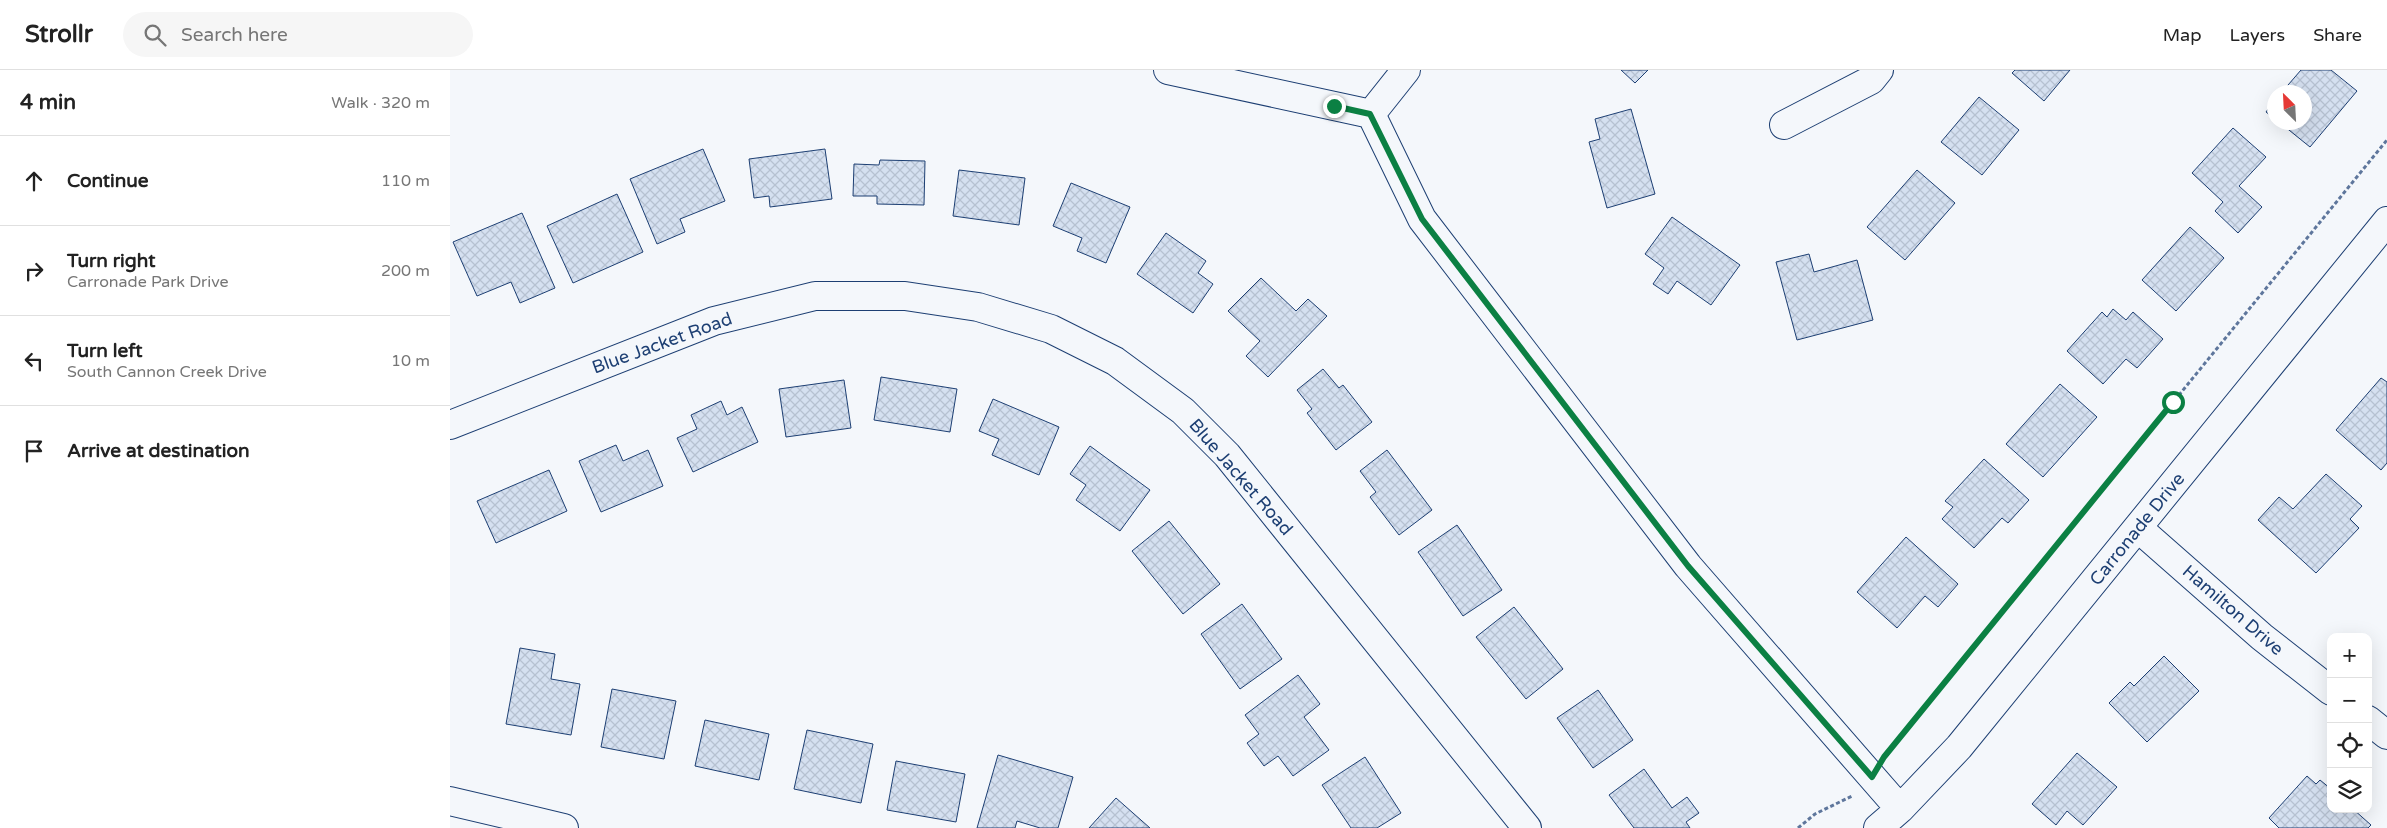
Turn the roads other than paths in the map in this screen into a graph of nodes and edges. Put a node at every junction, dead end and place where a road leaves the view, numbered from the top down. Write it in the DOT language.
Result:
graph roads {
  1 [pos="1168,70"];
  2 [pos="1406,70"];
  3 [pos="1879,70"];
  4 [pos="1370,114"];
  5 [pos="1784,125"];
  6 [pos="2387,221"];
  7 [pos="450,425"];
  8 [pos="2138,528"];
  9 [pos="2327,688"];
  10 [pos="2372,723"];
  11 [pos="2387,735"];
  12 [pos="450,801"];
  13 [pos="1900,809"];
  14 [pos="564,828"];
  15 [pos="1526,828"];
  16 [pos="1878,828"];
  1 -- 4 [label="street"];
  2 -- 4 [label="street"];
  3 -- 5 [label="street"];
  4 -- 13 [label="street"];
  6 -- 8 [label="street, Carronade Drive"];
  7 -- 15 [label="street, Blue Jacket Road"];
  8 -- 9 [label="street, Hamilton Drive"];
  8 -- 13 [label="street, Carronade Drive"];
  10 -- 11 [label="street"];
  12 -- 14 [label="street"];
  13 -- 16 [label="street, Carronade Drive"];
}
